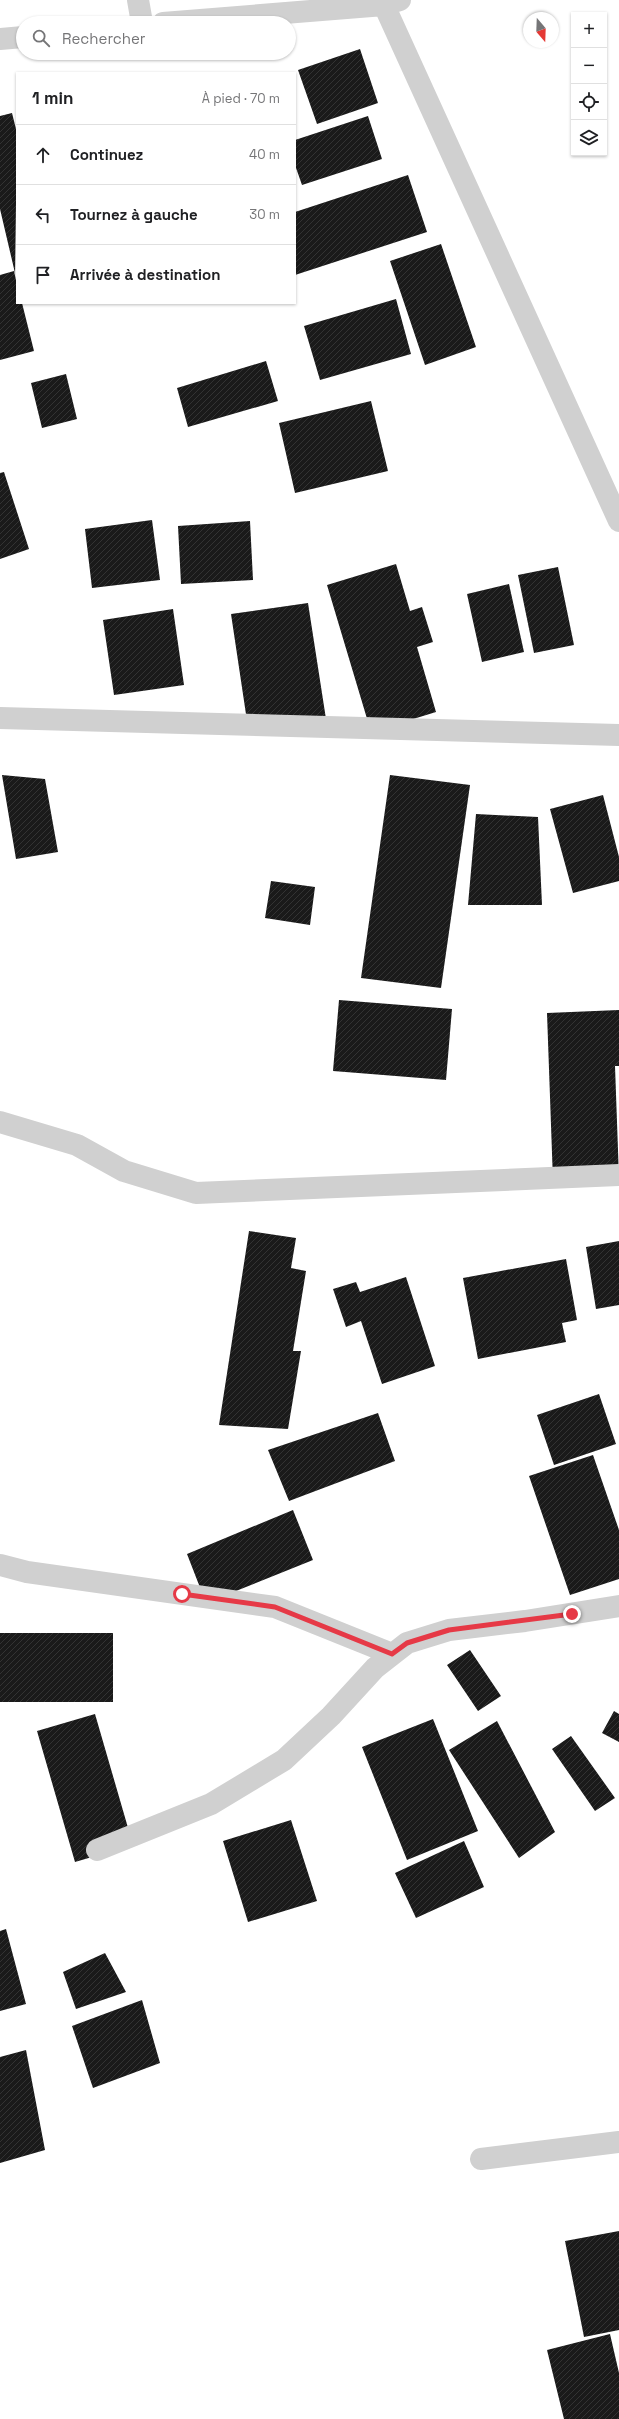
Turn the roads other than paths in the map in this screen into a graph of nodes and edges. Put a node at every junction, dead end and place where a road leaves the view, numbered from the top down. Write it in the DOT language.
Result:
graph roads {
  1 [pos="138,0"];
  2 [pos="392,3"];
  3 [pos="141,16"];
  4 [pos="243,16"];
  5 [pos="16,38"];
  6 [pos="0,39"];
  7 [pos="619,521"];
  8 [pos="0,718"];
  9 [pos="619,735"];
  10 [pos="0,1122"];
  11 [pos="619,1175"];
  12 [pos="0,1565"];
  13 [pos="619,1606"];
  14 [pos="392,1654"];
  15 [pos="97,1850"];
  16 [pos="619,2142"];
  17 [pos="481,2159"];
  1 -- 3 [label="street"];
  2 -- 4 [label="street"];
  2 -- 7 [label="street"];
  5 -- 6 [label="street"];
  8 -- 9 [label="street"];
  10 -- 11 [label="street"];
  12 -- 14 [label="street"];
  13 -- 14 [label="street"];
  14 -- 15 [label="street"];
  16 -- 17 [label="street"];
}
